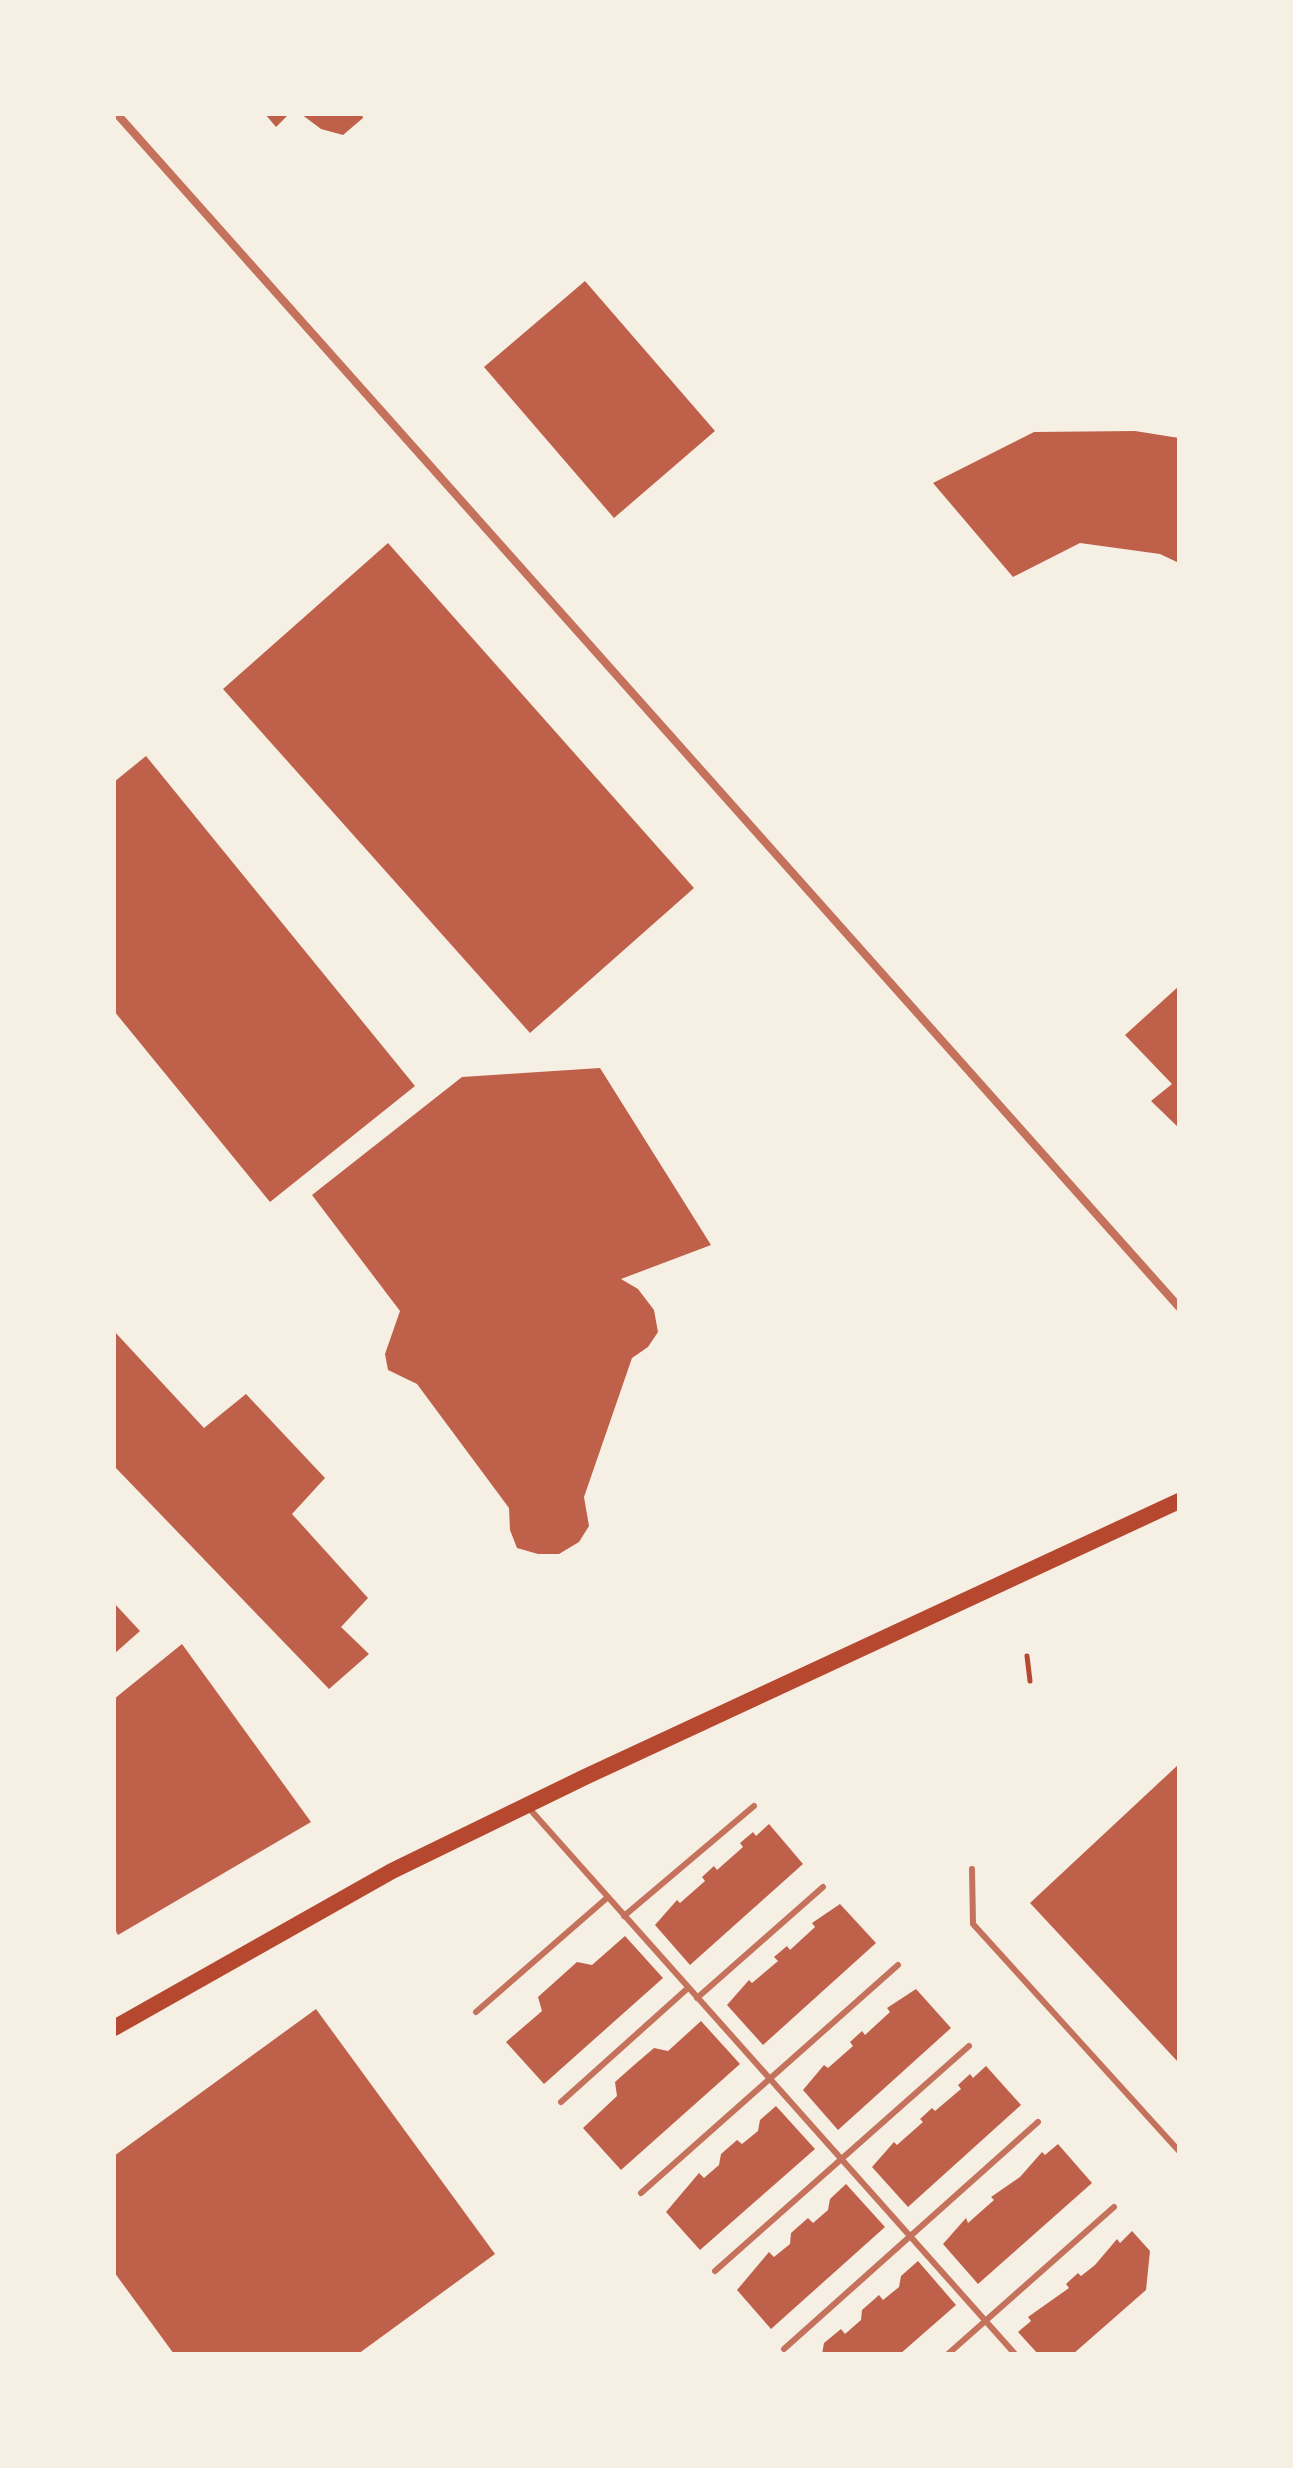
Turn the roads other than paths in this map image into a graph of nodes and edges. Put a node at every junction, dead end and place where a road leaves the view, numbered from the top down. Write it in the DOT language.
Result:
graph roads {
  1 [pos="117,114"];
  2 [pos="1179,1307"];
  3 [pos="1179,1501"];
  4 [pos="527,1806"];
  5 [pos="754,1806"];
  6 [pos="972,1869"];
  7 [pos="823,1887"];
  8 [pos="608,1897"];
  9 [pos="624,1916"];
  10 [pos="898,1965"];
  11 [pos="688,1988"];
  12 [pos="697,1998"];
  13 [pos="476,2012"];
  14 [pos="114,2028"];
  15 [pos="969,2046"];
  16 [pos="770,2079"];
  17 [pos="561,2102"];
  18 [pos="1038,2122"];
  19 [pos="1179,2151"];
  20 [pos="841,2159"];
  21 [pos="641,2193"];
  22 [pos="1114,2207"];
  23 [pos="911,2237"];
  24 [pos="715,2271"];
  25 [pos="985,2321"];
  26 [pos="784,2349"];
  27 [pos="948,2354"];
  28 [pos="1015,2354"];
  1 -- 2 [label="street"];
  3 -- 4 [label="main road"];
  4 -- 8 [label="lane"];
  4 -- 14 [label="main road"];
  5 -- 9 [label="lane"];
  6 -- 19 [label="lane"];
  7 -- 12 [label="lane"];
  8 -- 9 [label="lane"];
  8 -- 13 [label="lane"];
  9 -- 11 [label="lane"];
  10 -- 16 [label="lane"];
  11 -- 12 [label="lane"];
  11 -- 17 [label="lane"];
  12 -- 16 [label="lane"];
  15 -- 20 [label="lane"];
  16 -- 20 [label="lane"];
  16 -- 21 [label="lane"];
  18 -- 23 [label="lane"];
  20 -- 23 [label="lane"];
  20 -- 24 [label="lane"];
  22 -- 25 [label="lane"];
  23 -- 25 [label="lane"];
  23 -- 26 [label="lane"];
  25 -- 27 [label="lane"];
  25 -- 28 [label="lane"];
}
